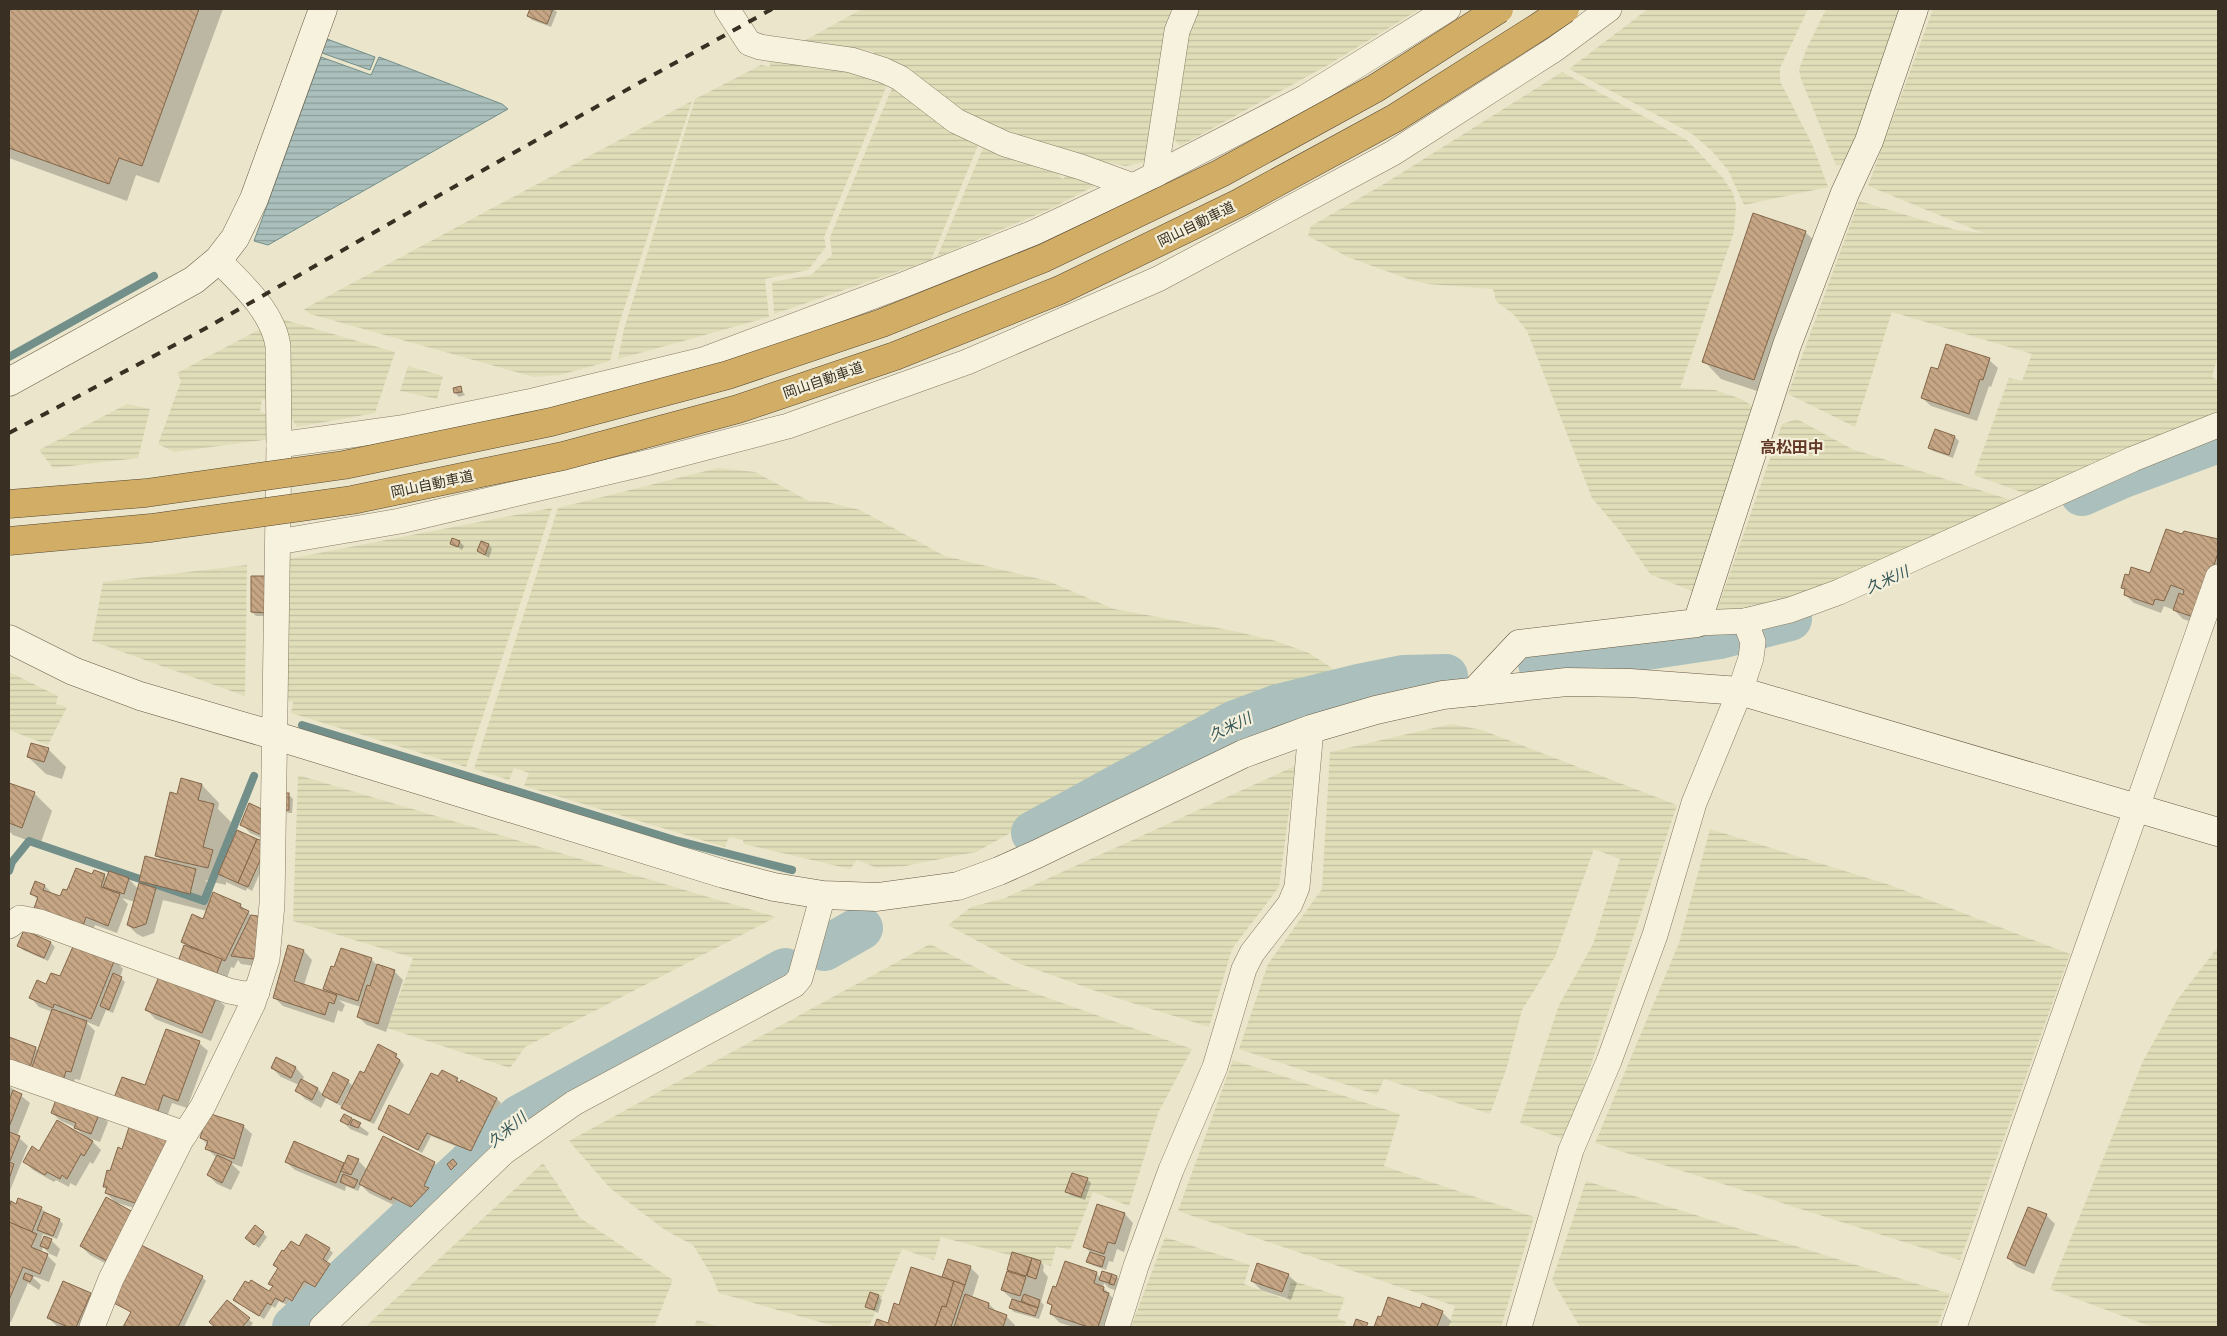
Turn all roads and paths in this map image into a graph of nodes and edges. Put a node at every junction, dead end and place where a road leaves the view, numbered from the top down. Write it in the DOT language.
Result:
graph roads {
  1 [pos="323,9"];
  2 [pos="727,9"];
  3 [pos="1186,9"];
  4 [pos="1448,9"];
  5 [pos="1499,9"];
  6 [pos="1564,9"];
  7 [pos="1609,9"];
  8 [pos="1914,9"];
  9 [pos="1156,176"];
  10 [pos="1133,186"];
  11 [pos="218,260"];
  12 [pos="9,382"];
  13 [pos="2218,425"];
  14 [pos="279,444"];
  15 [pos="9,504"];
  16 [pos="9,541"];
  17 [pos="278,542"];
  18 [pos="2218,577"];
  19 [pos="1697,623"];
  20 [pos="1748,630"];
  21 [pos="9,640"];
  22 [pos="1740,691"];
  23 [pos="1474,692"];
  24 [pos="1311,729"];
  25 [pos="274,735"];
  26 [pos="2136,806"];
  27 [pos="2218,832"];
  28 [pos="823,895"];
  29 [pos="9,926"];
  30 [pos="257,992"];
  31 [pos="9,1072"];
  32 [pos="185,1134"];
  33 [pos="92,1327"];
  34 [pos="322,1327"];
  35 [pos="1118,1327"];
  36 [pos="1519,1327"];
  37 [pos="1954,1327"];
  1 -- 11 [label="street"];
  2 -- 10 [label="street"];
  3 -- 9 [label="street"];
  4 -- 9 [label="street"];
  5 -- 15 [label="highway, bridge"];
  6 -- 16 [label="highway, 岡山自動車道, bridge"];
  7 -- 17 [label="street"];
  8 -- 19 [label="street"];
  9 -- 10 [label="street"];
  10 -- 14 [label="street"];
  11 -- 12 [label="street"];
  11 -- 14 [label="street"];
  13 -- 20 [label="street"];
  14 -- 17 [label="street"];
  17 -- 25 [label="street"];
  18 -- 26 [label="street"];
  19 -- 20 [label="street"];
  19 -- 23 [label="street"];
  20 -- 22 [label="street"];
  21 -- 25 [label="street"];
  22 -- 23 [label="street"];
  22 -- 26 [label="street"];
  22 -- 36 [label="street"];
  23 -- 24 [label="street"];
  24 -- 28 [label="street"];
  24 -- 35 [label="street"];
  25 -- 28 [label="street"];
  25 -- 30 [label="street"];
  26 -- 27 [label="street"];
  26 -- 37 [label="street"];
  28 -- 34 [label="street"];
  29 -- 30 [label="street"];
  30 -- 32 [label="street"];
  31 -- 32 [label="street"];
  32 -- 33 [label="street"];
}
